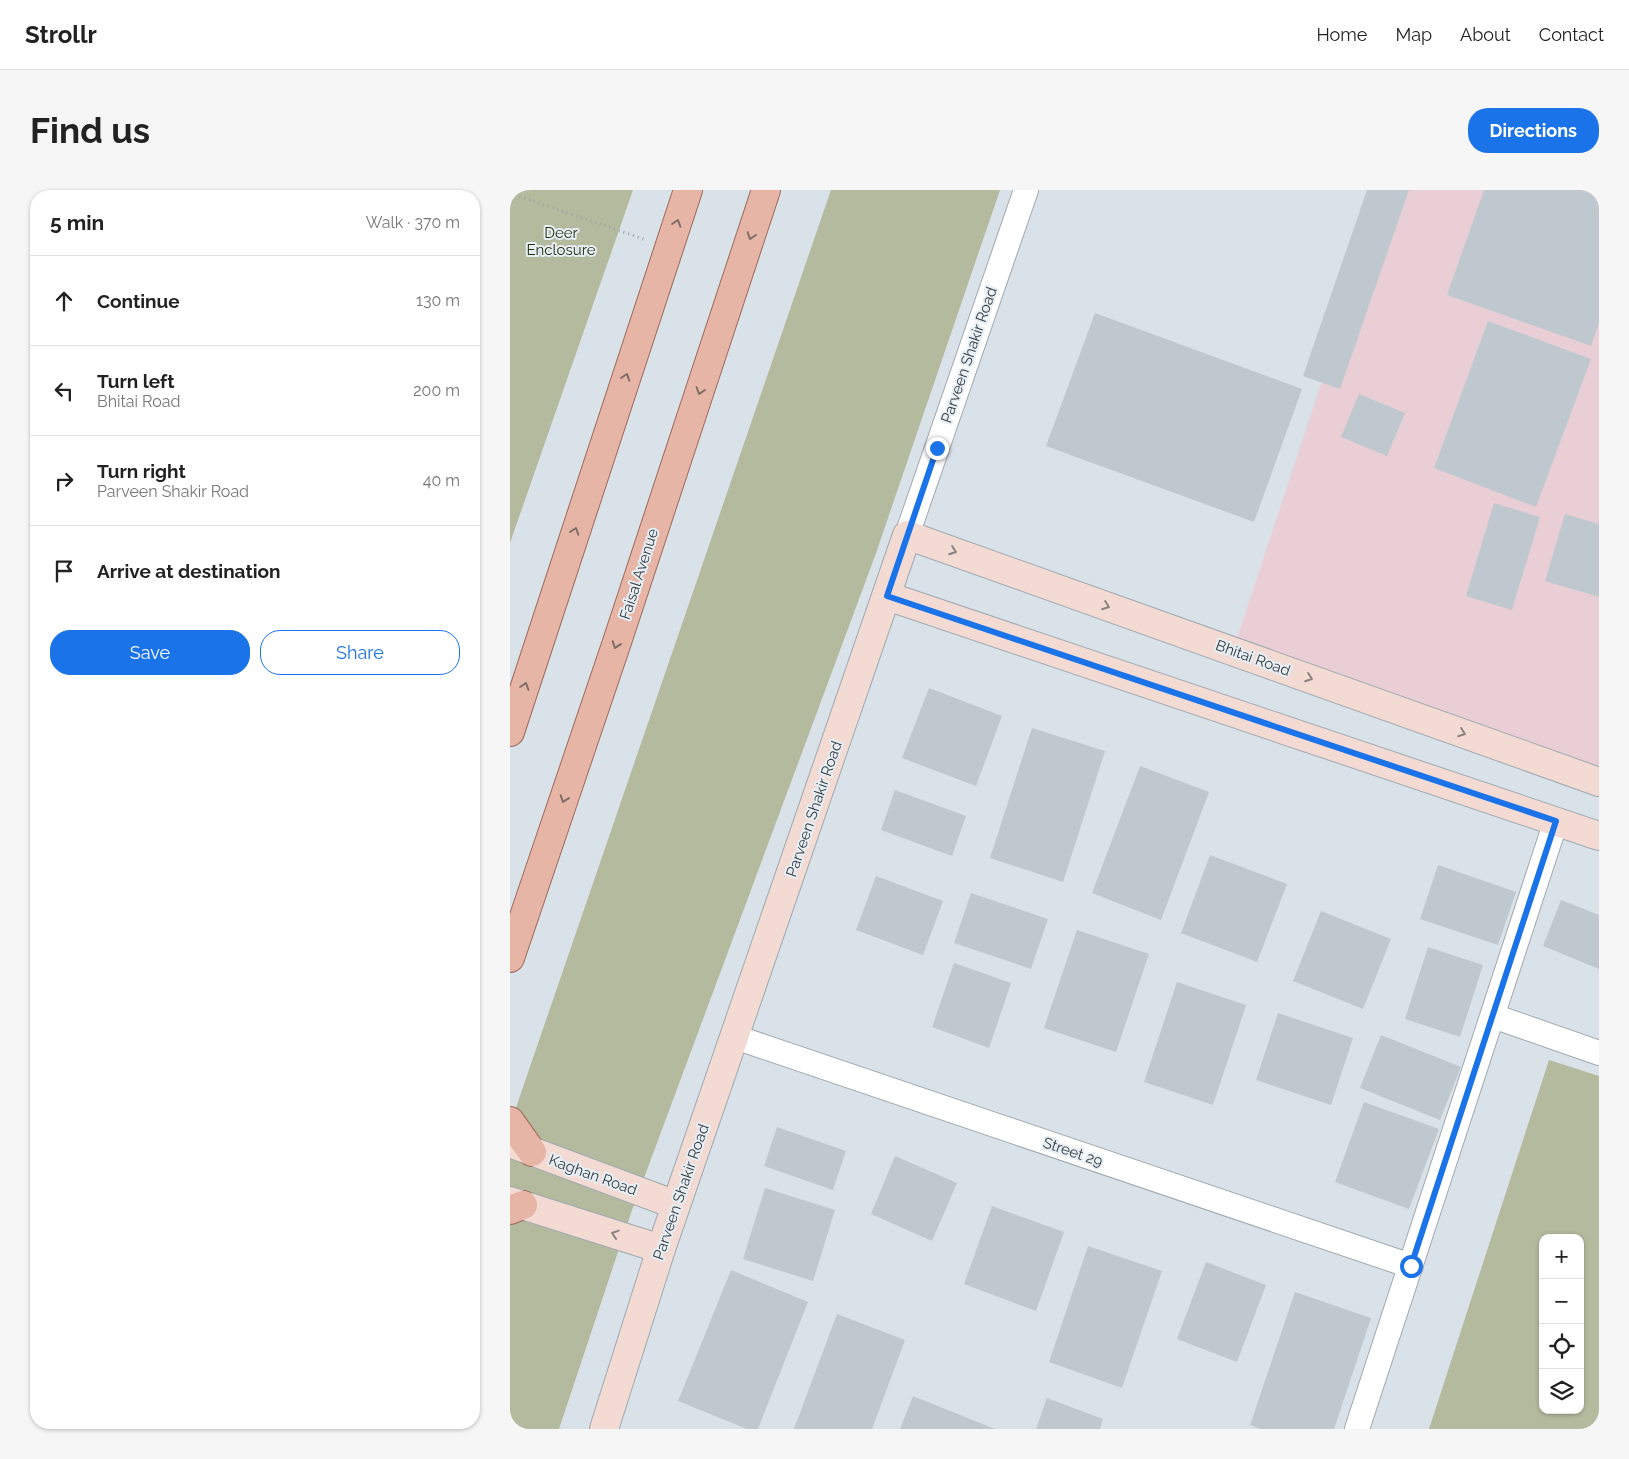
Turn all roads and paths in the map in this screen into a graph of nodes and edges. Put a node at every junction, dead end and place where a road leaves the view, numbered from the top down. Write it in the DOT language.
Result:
graph roads {
  1 [pos="688,190"];
  2 [pos="766,190"];
  3 [pos="1026,190"];
  4 [pos="510,193"];
  5 [pos="669,248"];
  6 [pos="907,535"];
  7 [pos="887,596"];
  8 [pos="510,732"];
  9 [pos="1599,782"];
  10 [pos="1556,821"];
  11 [pos="1599,836"];
  12 [pos="510,958"];
  13 [pos="1493,1016"];
  14 [pos="735,1038"];
  15 [pos="1599,1053"];
  16 [pos="510,1121"];
  17 [pos="521,1148"];
  18 [pos="514,1205"];
  19 [pos="676,1206"];
  20 [pos="661,1250"];
  21 [pos="1411,1266"];
  22 [pos="607,1428"];
  23 [pos="1357,1429"];
  5 -- 1 [label="main road, one-way"];
  2 -- 12 [label="main road, Faisal Avenue, one-way"];
  3 -- 6 [label="street, Parveen Shakir Road"];
  4 -- 5 [label="path"];
  8 -- 5 [label="main road, one-way"];
  6 -- 7 [label="street, Parveen Shakir Road"];
  6 -- 9 [label="street, Bhitai Road, one-way"];
  7 -- 10 [label="street"];
  7 -- 14 [label="street, Parveen Shakir Road"];
  10 -- 11 [label="street"];
  10 -- 13 [label="street"];
  13 -- 15 [label="street"];
  13 -- 21 [label="street"];
  14 -- 19 [label="street, Parveen Shakir Road"];
  14 -- 21 [label="street, Street 29"];
  16 -- 17 [label="main road"];
  17 -- 19 [label="street, Kaghan Road"];
  20 -- 18 [label="street, one-way"];
  19 -- 20 [label="street, Parveen Shakir Road"];
  20 -- 22 [label="street, Parveen Shakir Road"];
  21 -- 23 [label="street"];
}
